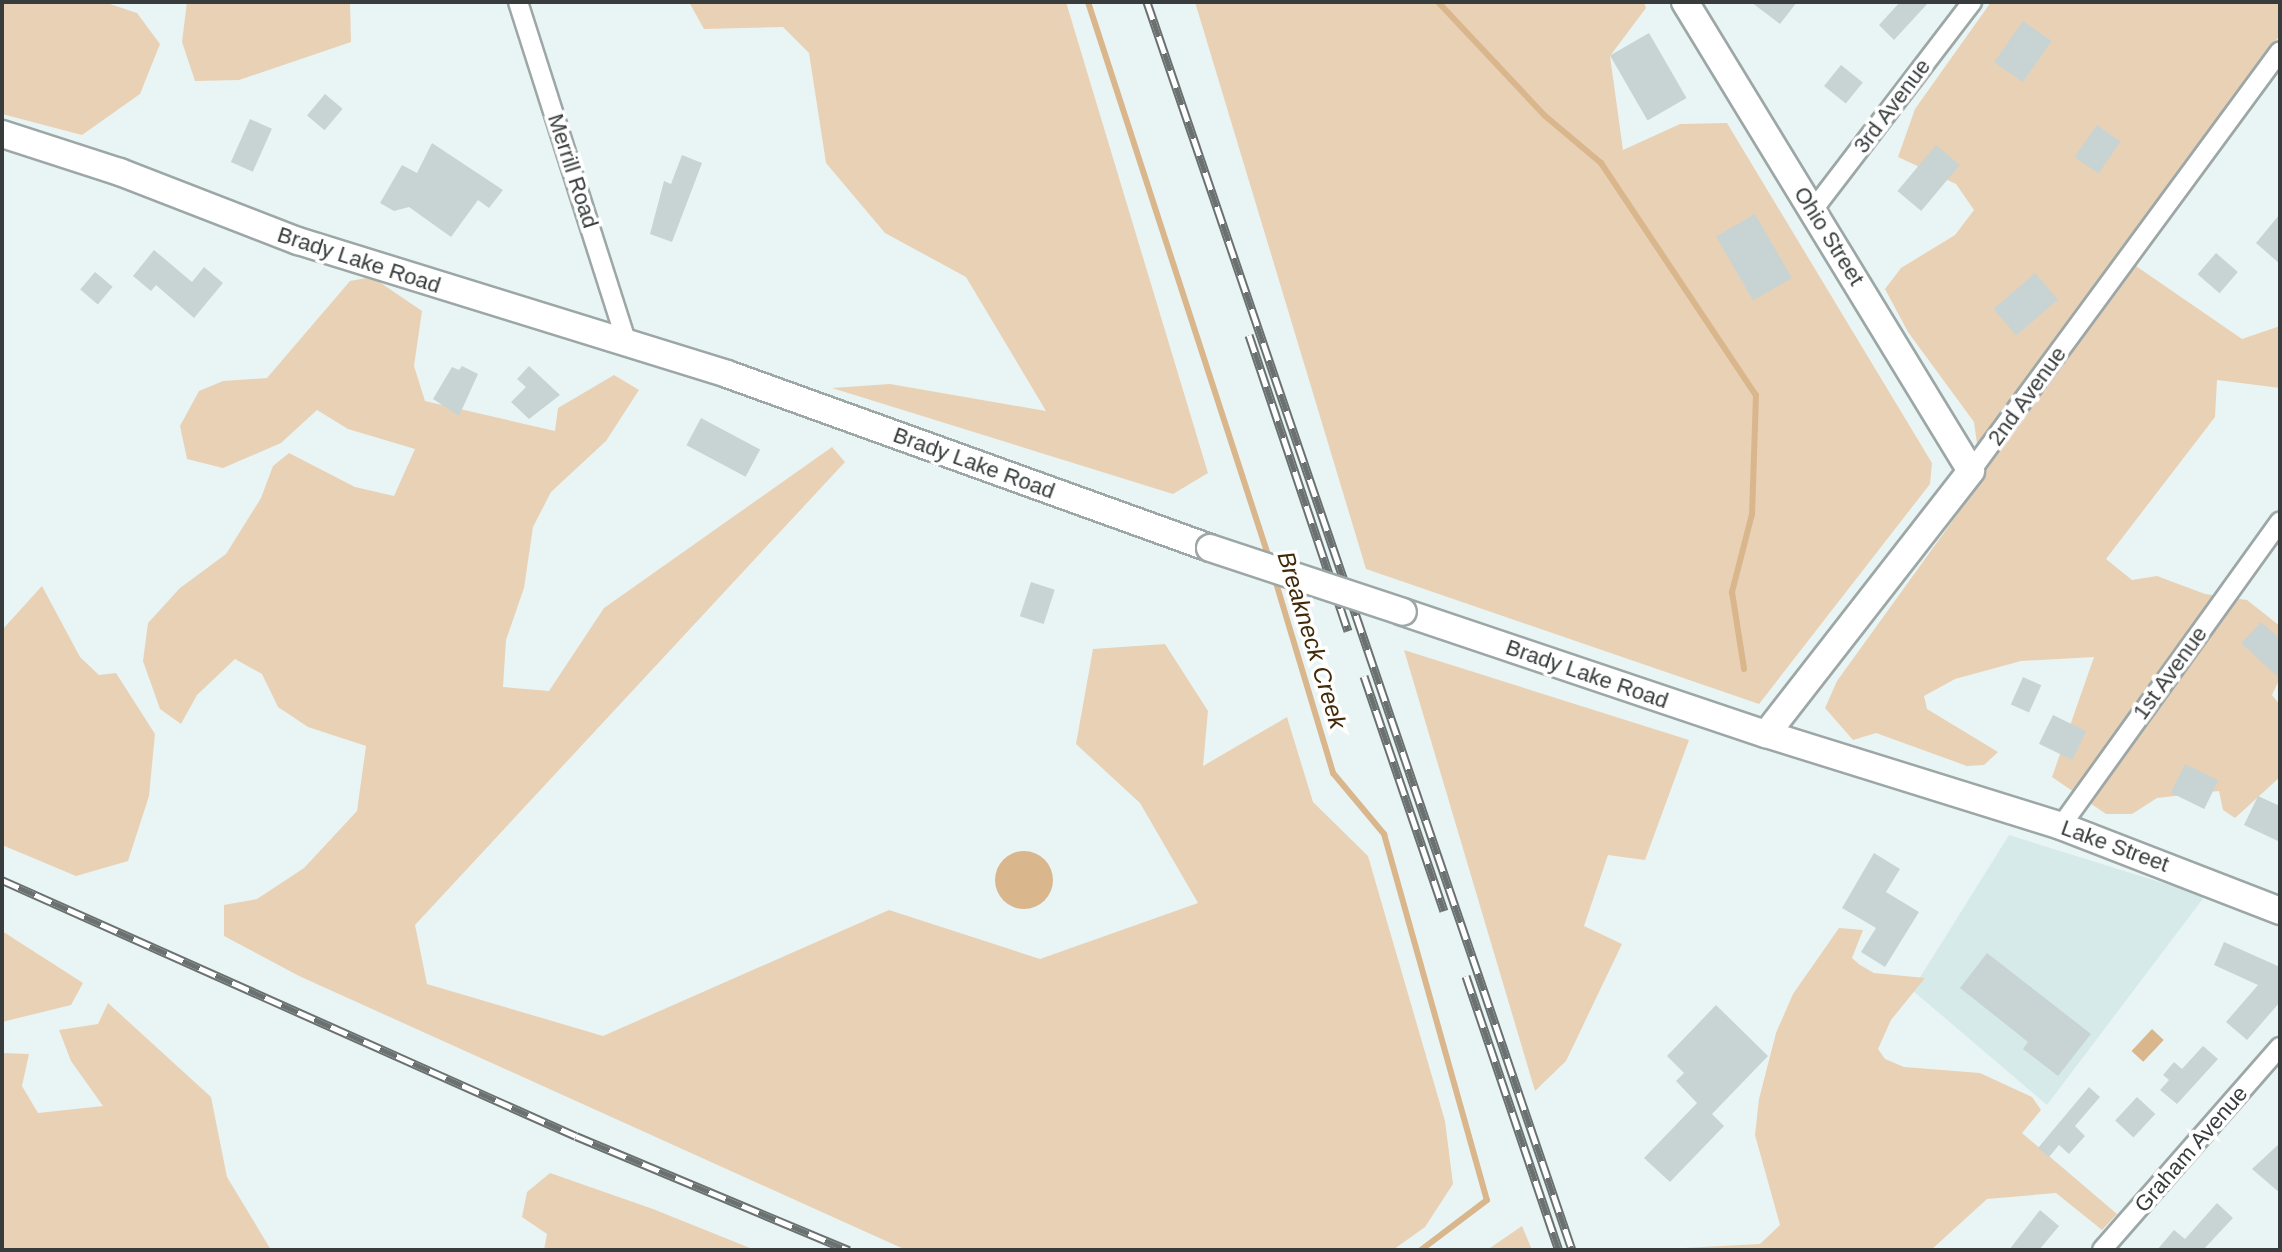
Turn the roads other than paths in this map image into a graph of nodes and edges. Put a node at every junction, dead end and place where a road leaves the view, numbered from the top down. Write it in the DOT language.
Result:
graph roads {
  1 [pos="518,2"];
  2 [pos="1685,2"];
  3 [pos="1972,2"];
  4 [pos="2280,51"];
  5 [pos="2,134"];
  6 [pos="1813,210"];
  7 [pos="626,340"];
  8 [pos="1971,471"];
  9 [pos="2280,521"];
  10 [pos="1766,734"];
  11 [pos="1947,792"];
  12 [pos="2061,826"];
  13 [pos="2280,911"];
  14 [pos="2280,1047"];
  15 [pos="2102,1250"];
  1 -- 7 [label="street, Merrill Road"];
  2 -- 6 [label="street, Ohio Street"];
  3 -- 6 [label="street, 3rd Avenue"];
  4 -- 8 [label="street, 2nd Avenue"];
  5 -- 7 [label="street, Brady Lake Road"];
  6 -- 8 [label="street, Ohio Street"];
  7 -- 10 [label="street, Brady Lake Road, bridge"];
  8 -- 10 [label="street, 2nd Avenue"];
  9 -- 12 [label="street, 1st Avenue"];
  10 -- 11 [label="street, Brady Lake Road"];
  11 -- 12 [label="street, Lake Street"];
  12 -- 13 [label="street, Lake Street"];
  14 -- 15 [label="street, Graham Avenue"];
}
